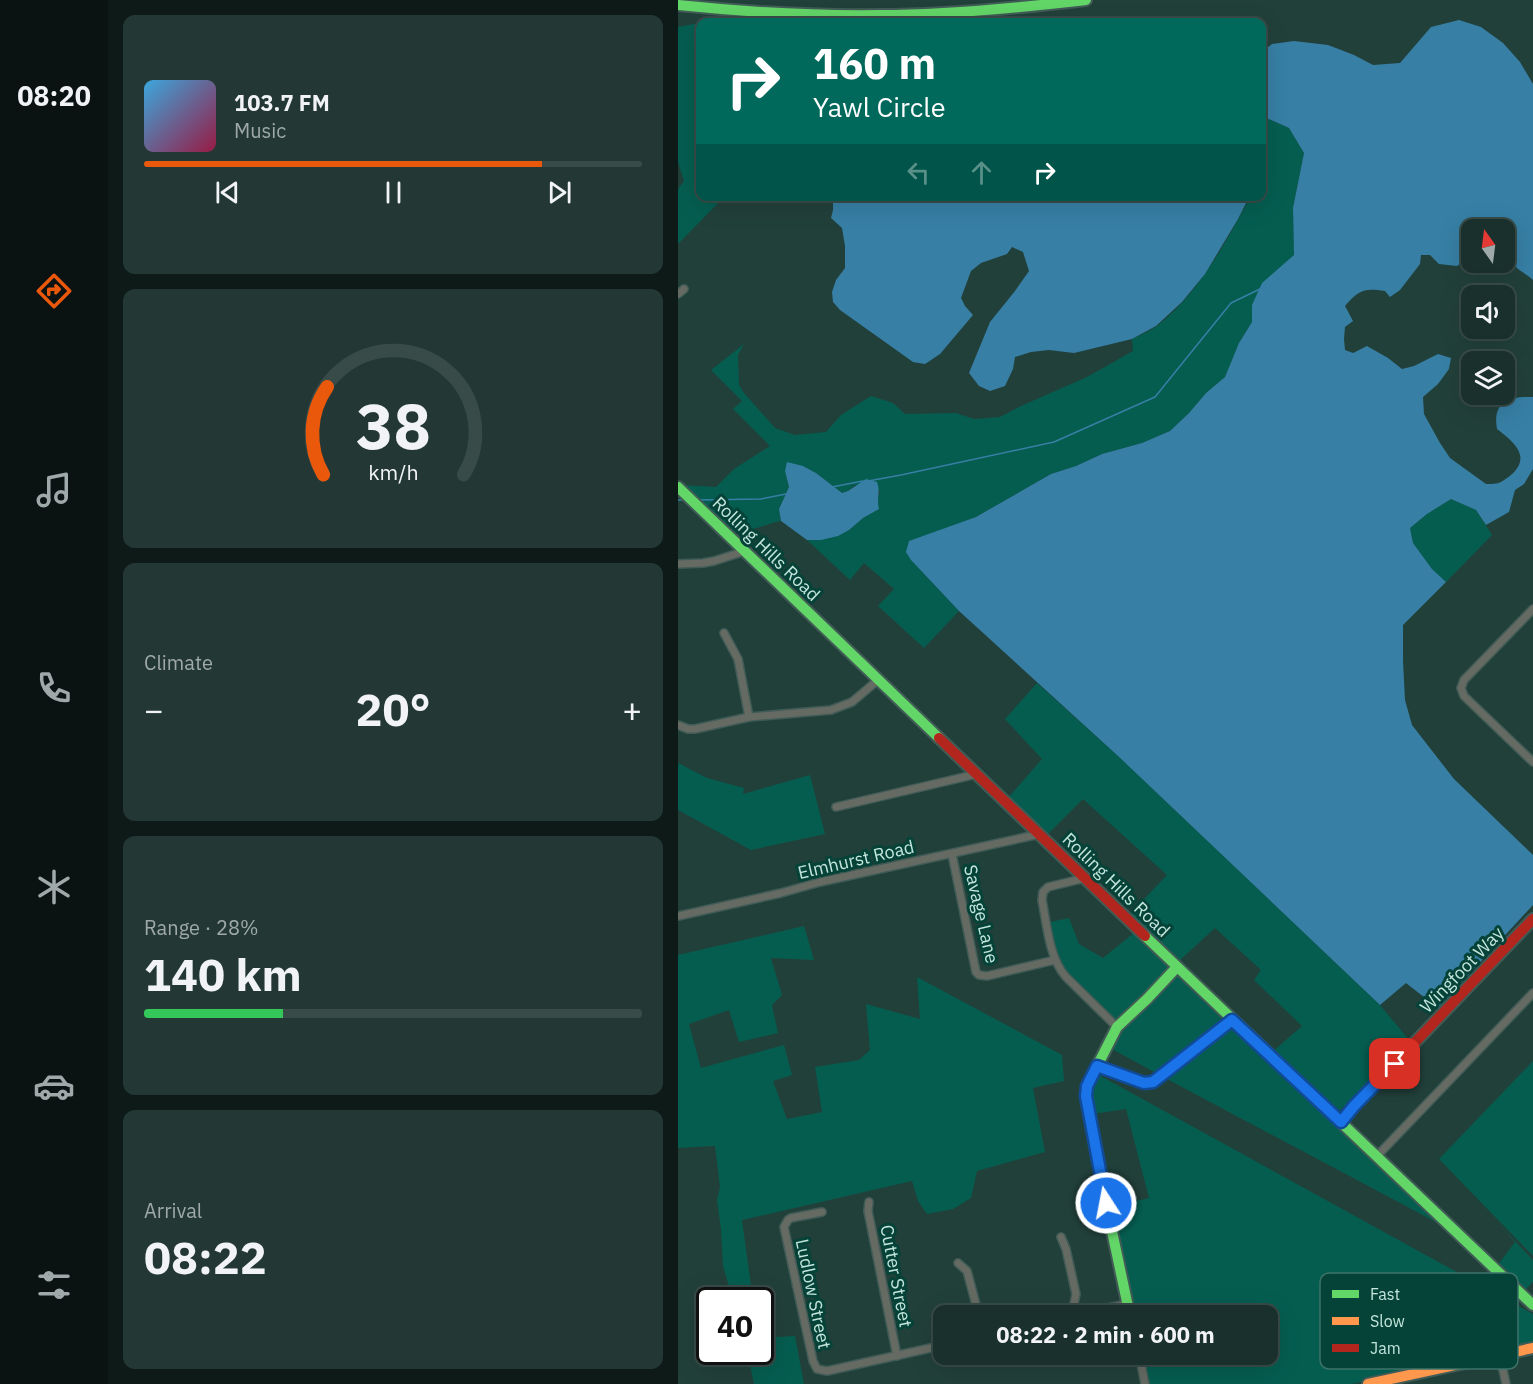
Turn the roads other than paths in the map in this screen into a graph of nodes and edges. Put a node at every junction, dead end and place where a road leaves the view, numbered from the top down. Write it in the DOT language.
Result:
graph roads {
  1 [pos="1086,0"];
  2 [pos="678,5"];
  3 [pos="678,487"];
  4 [pos="745,551"];
  5 [pos="678,564"];
  6 [pos="1533,609"];
  7 [pos="724,633"];
  8 [pos="878,680"];
  9 [pos="749,717"];
  10 [pos="678,725"];
  11 [pos="1533,762"];
  12 [pos="977,774"];
  13 [pos="836,807"];
  14 [pos="1040,834"];
  15 [pos="952,854"];
  16 [pos="1085,879"];
  17 [pos="678,916"];
  18 [pos="1533,920"];
  19 [pos="1055,960"];
  20 [pos="1177,967"];
  21 [pos="1533,993"];
  22 [pos="1232,1020"];
  23 [pos="1118,1027"];
  24 [pos="1097,1066"];
  25 [pos="1341,1122"];
  26 [pos="1377,1156"];
  27 [pos="869,1202"];
  28 [pos="822,1212"];
  29 [pos="1061,1237"];
  30 [pos="958,1263"];
  31 [pos="1499,1273"];
  32 [pos="1518,1291"];
  33 [pos="1127,1304"];
  34 [pos="976,1305"];
  35 [pos="1074,1305"];
  36 [pos="1122,1305"];
  37 [pos="1533,1305"];
  38 [pos="933,1348"];
  39 [pos="1533,1348"];
  40 [pos="1518,1352"];
  41 [pos="897,1356"];
  42 [pos="1141,1365"];
  43 [pos="1439,1369"];
  44 [pos="1503,1369"];
  45 [pos="1145,1384"];
  46 [pos="1368,1384"];
  47 [pos="1506,1384"];
  1 -- 2 [label="main road"];
  3 -- 4 [label="main road, Rolling Hills Road"];
  4 -- 5 [label="street"];
  4 -- 8 [label="main road, Rolling Hills Road"];
  6 -- 11 [label="street"];
  7 -- 9 [label="street"];
  8 -- 9 [label="street"];
  8 -- 12 [label="main road, Rolling Hills Road"];
  9 -- 10 [label="street"];
  12 -- 13 [label="street"];
  12 -- 14 [label="main road, Rolling Hills Road"];
  14 -- 15 [label="street, Elmhurst Road"];
  14 -- 16 [label="main road, Rolling Hills Road"];
  15 -- 17 [label="street, Elmhurst Road"];
  15 -- 19 [label="street, Savage Lane"];
  16 -- 19 [label="street"];
  16 -- 20 [label="main road, Rolling Hills Road"];
  18 -- 25 [label="main road, Wingfoot Way"];
  19 -- 23 [label="street"];
  20 -- 22 [label="main road, Rolling Hills Road"];
  20 -- 23 [label="main road"];
  21 -- 26 [label="street"];
  22 -- 24 [label="street"];
  22 -- 25 [label="main road, Rolling Hills Road"];
  23 -- 24 [label="main road"];
  24 -- 33 [label="main road"];
  25 -- 26 [label="main road, Rolling Hills Road"];
  26 -- 31 [label="main road, Rolling Hills Road"];
  27 -- 41 [label="street, Cutter Street"];
  28 -- 41 [label="street, Ludlow Street"];
  29 -- 35 [label="street"];
  30 -- 34 [label="street"];
  32 -- 37 [label="main road, Rolling Hills Road"];
  33 -- 36 [label="street"];
  38 -- 41 [label="street"];
  39 -- 40 [label="main road"];
  42 -- 45 [label="street"];
  43 -- 46 [label="main road"];
  44 -- 47 [label="street"];
}
